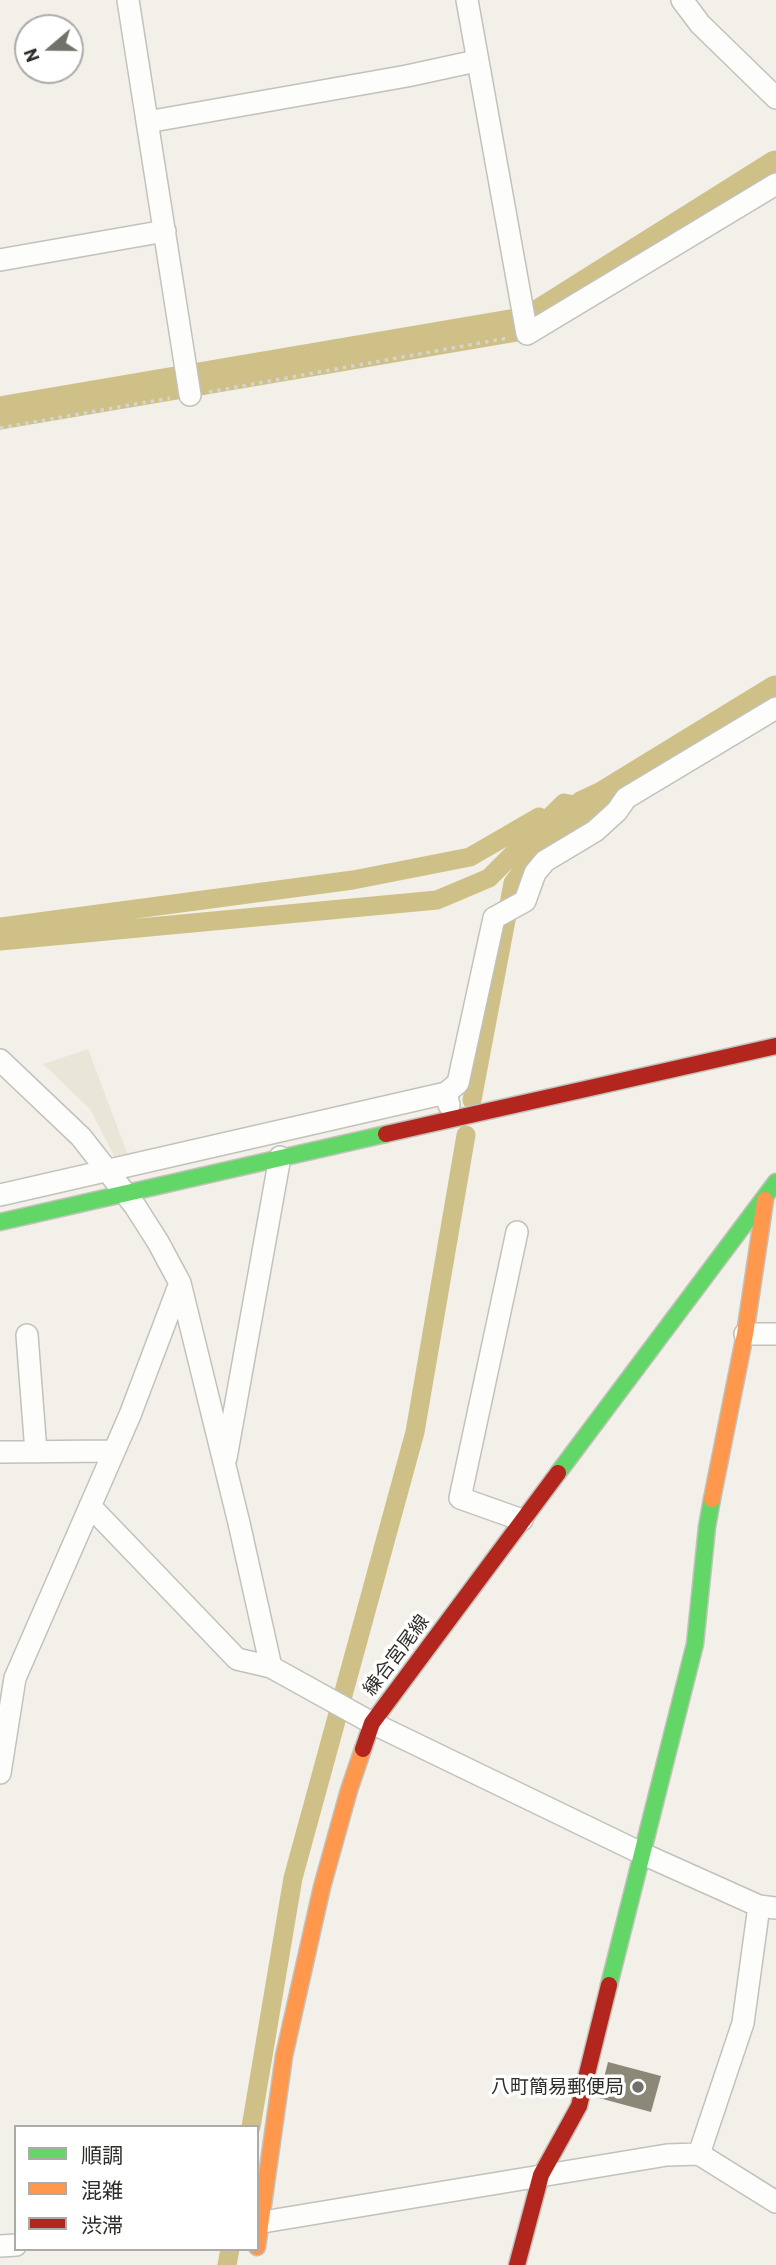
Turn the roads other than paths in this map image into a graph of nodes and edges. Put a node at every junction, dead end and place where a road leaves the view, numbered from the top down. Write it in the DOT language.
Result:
graph roads {
  1 [pos="128,0"];
  2 [pos="467,0"];
  3 [pos="682,0"];
  4 [pos="476,61"];
  5 [pos="776,97"];
  6 [pos="148,122"];
  7 [pos="776,184"];
  8 [pos="165,231"];
  9 [pos="0,260"];
  10 [pos="190,395"];
  11 [pos="776,708"];
  12 [pos="776,1046"];
  13 [pos="0,1060"];
  14 [pos="446,1093"];
  15 [pos="453,1118"];
  16 [pos="280,1157"];
  17 [pos="107,1171"];
  18 [pos="776,1182"];
  19 [pos="124,1193"];
  20 [pos="0,1195"];
  21 [pos="766,1197"];
  22 [pos="0,1222"];
  23 [pos="517,1232"];
  24 [pos="180,1283"];
  25 [pos="745,1334"];
  26 [pos="776,1334"];
  27 [pos="27,1335"];
  28 [pos="114,1451"];
  29 [pos="0,1452"];
  30 [pos="36,1452"];
  31 [pos="225,1466"];
  32 [pos="90,1506"];
  33 [pos="522,1520"];
  34 [pos="271,1667"];
  35 [pos="372,1723"];
  36 [pos="0,1773"];
  37 [pos="643,1854"];
  38 [pos="768,1907"];
  39 [pos="699,2154"];
  40 [pos="541,2175"];
  41 [pos="776,2202"];
  42 [pos="259,2223"];
  43 [pos="517,2265"];
  1 -- 6 [label="street"];
  2 -- 4 [label="street"];
  3 -- 5 [label="street"];
  4 -- 6 [label="street"];
  4 -- 7 [label="street"];
  6 -- 8 [label="street"];
  8 -- 9 [label="street"];
  8 -- 10 [label="street"];
  11 -- 14 [label="street"];
  12 -- 15 [label="street"];
  13 -- 17 [label="street"];
  14 -- 15 [label="street"];
  14 -- 17 [label="street"];
  15 -- 16 [label="street"];
  16 -- 19 [label="street"];
  16 -- 31 [label="street"];
  17 -- 19 [label="street"];
  17 -- 20 [label="street"];
  18 -- 21 [label="street, 練合宮尾線"];
  19 -- 22 [label="street"];
  19 -- 24 [label="street"];
  21 -- 25 [label="street"];
  21 -- 33 [label="street, 練合宮尾線"];
  23 -- 33 [label="street"];
  24 -- 28 [label="street"];
  24 -- 31 [label="street"];
  25 -- 26 [label="street"];
  25 -- 37 [label="street"];
  27 -- 30 [label="street"];
  28 -- 30 [label="street"];
  28 -- 32 [label="street"];
  29 -- 30 [label="street"];
  31 -- 34 [label="street"];
  32 -- 34 [label="street"];
  32 -- 36 [label="street"];
  33 -- 35 [label="street, 練合宮尾線"];
  34 -- 35 [label="street"];
  35 -- 37 [label="street"];
  35 -- 42 [label="street, 練合宮尾線"];
  37 -- 38 [label="street"];
  37 -- 40 [label="street"];
  38 -- 39 [label="street"];
  39 -- 40 [label="street"];
  39 -- 41 [label="street"];
  40 -- 42 [label="street"];
  40 -- 43 [label="street"];
}
